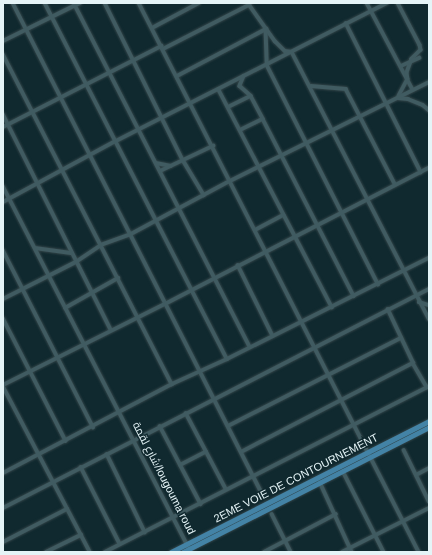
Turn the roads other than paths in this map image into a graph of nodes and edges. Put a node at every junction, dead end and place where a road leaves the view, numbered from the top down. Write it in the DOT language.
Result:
graph roads {
  1 [pos="13,3"];
  2 [pos="46,3"];
  3 [pos="80,3"];
  4 [pos="105,3"];
  5 [pos="139,3"];
  6 [pos="199,3"];
  7 [pos="367,3"];
  8 [pos="387,3"];
  9 [pos="398,3"];
  10 [pos="75,4"];
  11 [pos="249,4"];
  12 [pos="372,11"];
  13 [pos="52,16"];
  14 [pos="346,24"];
  15 [pos="26,28"];
  16 [pos="152,28"];
  17 [pos="266,29"];
  18 [pos="3,40"];
  19 [pos="162,48"];
  20 [pos="292,52"];
  21 [pos="3,54"];
  22 [pos="419,58"];
  23 [pos="132,60"];
  24 [pos="412,61"];
  25 [pos="267,65"];
  26 [pos="401,66"];
  27 [pos="109,71"];
  28 [pos="177,76"];
  29 [pos="244,76"];
  30 [pos="408,79"];
  31 [pos="429,82"];
  32 [pos="231,83"];
  33 [pos="86,84"];
  34 [pos="240,86"];
  35 [pos="311,86"];
  36 [pos="219,90"];
  37 [pos="413,90"];
  38 [pos="251,96"];
  39 [pos="61,97"];
  40 [pos="398,97"];
  41 [pos="191,103"];
  42 [pos="386,103"];
  43 [pos="228,107"];
  44 [pos="33,110"];
  45 [pos="429,110"];
  46 [pos="3,114"];
  47 [pos="361,116"];
  48 [pos="163,117"];
  49 [pos="263,119"];
  50 [pos="8,124"];
  51 [pos="3,127"];
  52 [pos="139,130"];
  53 [pos="240,130"];
  54 [pos="333,130"];
  55 [pos="116,141"];
  56 [pos="307,143"];
  57 [pos="213,146"];
  58 [pos="89,155"];
  59 [pos="282,156"];
  60 [pos="183,160"];
  61 [pos="156,163"];
  62 [pos="171,166"];
  63 [pos="259,167"];
  64 [pos="429,168"];
  65 [pos="63,171"];
  66 [pos="160,171"];
  67 [pos="421,172"];
  68 [pos="230,181"];
  69 [pos="395,184"];
  70 [pos="38,185"];
  71 [pos="3,186"];
  72 [pos="204,195"];
  73 [pos="367,198"];
  74 [pos="10,199"];
  75 [pos="3,202"];
  76 [pos="180,209"];
  77 [pos="341,213"];
  78 [pos="283,215"];
  79 [pos="157,220"];
  80 [pos="317,226"];
  81 [pos="255,230"];
  82 [pos="131,234"];
  83 [pos="294,237"];
  84 [pos="101,245"];
  85 [pos="34,248"];
  86 [pos="3,250"];
  87 [pos="71,252"];
  88 [pos="265,252"];
  89 [pos="429,258"];
  90 [pos="76,262"];
  91 [pos="238,265"];
  92 [pos="404,269"];
  93 [pos="49,276"];
  94 [pos="118,278"];
  95 [pos="215,278"];
  96 [pos="378,284"];
  97 [pos="23,288"];
  98 [pos="193,288"];
  99 [pos="429,289"];
  100 [pos="93,294"];
  101 [pos="354,296"];
  102 [pos="416,296"];
  103 [pos="3,299"];
  104 [pos="419,302"];
  105 [pos="165,304"];
  106 [pos="429,305"];
  107 [pos="332,307"];
  108 [pos="65,308"];
  109 [pos="388,310"];
  110 [pos="138,316"];
  111 [pos="3,318"];
  112 [pos="429,319"];
  113 [pos="302,321"];
  114 [pos="111,330"];
  115 [pos="273,336"];
  116 [pos="401,338"];
  117 [pos="83,344"];
  118 [pos="250,346"];
  119 [pos="316,349"];
  120 [pos="58,357"];
  121 [pos="227,360"];
  122 [pos="414,363"];
  123 [pos="30,371"];
  124 [pos="200,371"];
  125 [pos="329,375"];
  126 [pos="172,384"];
  127 [pos="3,385"];
  128 [pos="428,386"];
  129 [pos="215,400"];
  130 [pos="341,400"];
  131 [pos="121,412"];
  132 [pos="186,413"];
  133 [pos="429,421"];
  134 [pos="354,424"];
  135 [pos="160,426"];
  136 [pos="228,426"];
  137 [pos="93,427"];
  138 [pos="429,427"];
  139 [pos="66,441"];
  140 [pos="134,442"];
  141 [pos="404,450"];
  142 [pos="206,452"];
  143 [pos="241,452"];
  144 [pos="107,454"];
  145 [pos="369,454"];
  146 [pos="40,455"];
  147 [pos="180,465"];
  148 [pos="81,467"];
  149 [pos="429,468"];
  150 [pos="343,471"];
  151 [pos="3,473"];
  152 [pos="416,474"];
  153 [pos="253,476"];
  154 [pos="53,482"];
  155 [pos="320,482"];
  156 [pos="226,489"];
  157 [pos="264,497"];
  158 [pos="429,501"];
  159 [pos="201,504"];
  160 [pos="3,508"];
  161 [pos="429,508"];
  162 [pos="67,509"];
  163 [pos="272,514"];
  164 [pos="336,514"];
  165 [pos="173,518"];
  166 [pos="404,521"];
  167 [pos="145,532"];
  168 [pos="81,535"];
  169 [pos="375,535"];
  170 [pos="285,540"];
  171 [pos="3,542"];
  172 [pos="120,544"];
  173 [pos="187,544"];
  174 [pos="350,548"];
  175 [pos="191,550"];
  176 [pos="46,552"];
  177 [pos="90,552"];
  178 [pos="105,552"];
  179 [pos="171,552"];
  180 [pos="183,552"];
  181 [pos="264,552"];
  182 [pos="291,552"];
  183 [pos="342,552"];
  184 [pos="352,552"];
  185 [pos="384,552"];
  186 [pos="419,552"];
  1 -- 15 [label="street"];
  2 -- 13 [label="street"];
  3 -- 10 [label="street"];
  4 -- 23 [label="street"];
  5 -- 16 [label="street"];
  6 -- 16 [label="street"];
  7 -- 12 [label="street"];
  8 -- 12 [label="street"];
  9 -- 24 [label="street"];
  10 -- 13 [label="street"];
  10 -- 27 [label="street"];
  11 -- 17 [label="street"];
  11 -- 19 [label="street"];
  12 -- 14 [label="street"];
  12 -- 26 [label="street"];
  13 -- 15 [label="street"];
  13 -- 33 [label="street"];
  14 -- 20 [label="street"];
  14 -- 42 [label="street"];
  15 -- 18 [label="street"];
  15 -- 39 [label="street"];
  16 -- 19 [label="street"];
  17 -- 20 [label="street"];
  17 -- 25 [label="street"];
  17 -- 28 [label="street"];
  19 -- 23 [label="street"];
  19 -- 28 [label="street"];
  20 -- 25 [label="street"];
  20 -- 35 [label="street"];
  21 -- 44 [label="street"];
  22 -- 24 [label="street"];
  23 -- 27 [label="street"];
  23 -- 48 [label="street"];
  24 -- 26 [label="street"];
  24 -- 30 [label="street"];
  25 -- 29 [label="street"];
  25 -- 56 [label="street"];
  26 -- 30 [label="street"];
  27 -- 33 [label="street"];
  27 -- 52 [label="street"];
  28 -- 41 [label="street"];
  29 -- 32 [label="street"];
  29 -- 34 [label="street"];
  30 -- 37 [label="street"];
  30 -- 40 [label="street"];
  31 -- 37 [label="street"];
  32 -- 34 [label="street"];
  32 -- 36 [label="street"];
  33 -- 39 [label="street"];
  33 -- 55 [label="street"];
  34 -- 38 [label="street"];
  35 -- 47 [label="street"];
  35 -- 54 [label="street"];
  36 -- 41 [label="street"];
  36 -- 43 [label="street"];
  37 -- 40 [label="street"];
  38 -- 43 [label="street"];
  38 -- 49 [label="street"];
  39 -- 44 [label="street"];
  39 -- 58 [label="street"];
  40 -- 42 [label="street"];
  40 -- 45 [label="street"];
  41 -- 48 [label="street"];
  41 -- 57 [label="street"];
  42 -- 47 [label="street"];
  42 -- 67 [label="street"];
  43 -- 53 [label="street"];
  44 -- 50 [label="street"];
  44 -- 65 [label="street"];
  46 -- 50 [label="street"];
  47 -- 54 [label="street"];
  47 -- 69 [label="street"];
  48 -- 52 [label="street"];
  48 -- 60 [label="street"];
  49 -- 53 [label="street"];
  49 -- 59 [label="street"];
  50 -- 51 [label="street"];
  50 -- 70 [label="street"];
  52 -- 55 [label="street"];
  52 -- 61 [label="street"];
  53 -- 63 [label="street"];
  54 -- 56 [label="street"];
  54 -- 73 [label="street"];
  55 -- 58 [label="street"];
  55 -- 79 [label="street"];
  56 -- 59 [label="street"];
  56 -- 77 [label="street"];
  57 -- 60 [label="street"];
  57 -- 68 [label="street"];
  58 -- 65 [label="street"];
  58 -- 82 [label="street"];
  59 -- 63 [label="street"];
  59 -- 80 [label="street"];
  60 -- 62 [label="street"];
  60 -- 72 [label="street"];
  61 -- 62 [label="street"];
  61 -- 66 [label="street"];
  62 -- 66 [label="street"];
  63 -- 68 [label="street"];
  63 -- 78 [label="street"];
  64 -- 67 [label="street"];
  65 -- 70 [label="street"];
  65 -- 84 [label="street"];
  66 -- 76 [label="street"];
  67 -- 69 [label="street"];
  68 -- 72 [label="street"];
  68 -- 81 [label="street"];
  69 -- 73 [label="street"];
  70 -- 74 [label="street"];
  70 -- 87 [label="street"];
  71 -- 74 [label="street, شارع لقمة/lougouma roud"];
  72 -- 76 [label="street"];
  73 -- 77 [label="street"];
  73 -- 92 [label="street"];
  74 -- 75 [label="street"];
  74 -- 85 [label="street, شارع لقمة/lougouma roud"];
  76 -- 79 [label="street"];
  76 -- 95 [label="street"];
  77 -- 80 [label="street"];
  77 -- 96 [label="street"];
  78 -- 81 [label="street"];
  78 -- 83 [label="street"];
  79 -- 82 [label="street"];
  79 -- 98 [label="street"];
  80 -- 83 [label="street"];
  80 -- 101 [label="street"];
  81 -- 88 [label="street"];
  82 -- 84 [label="street"];
  82 -- 105 [label="street"];
  83 -- 88 [label="street"];
  83 -- 107 [label="street"];
  84 -- 90 [label="street"];
  84 -- 94 [label="street"];
  85 -- 87 [label="street"];
  85 -- 93 [label="street, شارع لقمة/lougouma roud"];
  86 -- 97 [label="street"];
  87 -- 90 [label="street"];
  88 -- 91 [label="street"];
  88 -- 113 [label="street"];
  89 -- 92 [label="street"];
  90 -- 93 [label="street"];
  90 -- 100 [label="street"];
  91 -- 95 [label="street"];
  91 -- 115 [label="street"];
  92 -- 96 [label="street"];
  92 -- 102 [label="street"];
  93 -- 97 [label="street"];
  93 -- 108 [label="street, شارع لقمة/lougouma roud"];
  94 -- 100 [label="street"];
  94 -- 110 [label="street"];
  95 -- 98 [label="street"];
  95 -- 118 [label="street"];
  96 -- 101 [label="street"];
  97 -- 103 [label="street"];
  97 -- 120 [label="street"];
  98 -- 105 [label="street"];
  98 -- 121 [label="street"];
  99 -- 102 [label="street"];
  100 -- 108 [label="street"];
  100 -- 114 [label="street"];
  101 -- 107 [label="street"];
  102 -- 104 [label="street"];
  102 -- 109 [label="street"];
  104 -- 106 [label="street"];
  104 -- 112 [label="street"];
  105 -- 110 [label="street"];
  105 -- 124 [label="street"];
  107 -- 113 [label="street"];
  108 -- 117 [label="street, شارع لقمة/lougouma roud"];
  109 -- 116 [label="street"];
  109 -- 119 [label="street"];
  110 -- 114 [label="street"];
  110 -- 126 [label="street"];
  111 -- 123 [label="street"];
  113 -- 115 [label="street"];
  113 -- 119 [label="street"];
  114 -- 117 [label="street"];
  115 -- 118 [label="street"];
  116 -- 122 [label="street"];
  116 -- 125 [label="street"];
  117 -- 120 [label="street"];
  117 -- 131 [label="street, شارع لقمة/lougouma roud"];
  118 -- 121 [label="street"];
  119 -- 125 [label="street"];
  119 -- 129 [label="street"];
  120 -- 123 [label="street"];
  120 -- 137 [label="street"];
  121 -- 124 [label="street"];
  122 -- 128 [label="street"];
  122 -- 130 [label="street"];
  123 -- 127 [label="street"];
  123 -- 139 [label="street"];
  124 -- 126 [label="street"];
  124 -- 129 [label="street"];
  125 -- 130 [label="street"];
  125 -- 136 [label="street"];
  126 -- 131 [label="street"];
  127 -- 146 [label="street"];
  128 -- 134 [label="street"];
  129 -- 132 [label="street"];
  129 -- 136 [label="street"];
  130 -- 134 [label="street"];
  130 -- 143 [label="street"];
  131 -- 137 [label="street"];
  131 -- 140 [label="street, شارع لقمة/lougouma roud"];
  132 -- 135 [label="street"];
  132 -- 142 [label="street"];
  133 -- 145 [label="main road, 2EME VOIE DE CONTOURNEMENT"];
  134 -- 145 [label="street"];
  134 -- 153 [label="street"];
  135 -- 140 [label="street"];
  135 -- 147 [label="street"];
  136 -- 143 [label="street"];
  137 -- 139 [label="street"];
  138 -- 145 [label="main road"];
  139 -- 146 [label="street"];
  140 -- 144 [label="street"];
  140 -- 165 [label="street, شارع لقمة/lougouma roud"];
  141 -- 152 [label="street"];
  142 -- 147 [label="street"];
  142 -- 156 [label="street"];
  143 -- 153 [label="street"];
  144 -- 148 [label="street"];
  144 -- 167 [label="street"];
  145 -- 150 [label="main road"];
  145 -- 166 [label="street"];
  145 -- 173 [label="main road, 2EME VOIE DE CONTOURNEMENT"];
  146 -- 151 [label="street"];
  146 -- 154 [label="street"];
  147 -- 159 [label="street"];
  148 -- 154 [label="street"];
  148 -- 172 [label="street"];
  149 -- 152 [label="street"];
  150 -- 155 [label="main road"];
  150 -- 169 [label="street"];
  152 -- 158 [label="street"];
  153 -- 156 [label="street"];
  153 -- 157 [label="street"];
  154 -- 160 [label="street"];
  154 -- 162 [label="street"];
  155 -- 164 [label="street"];
  155 -- 175 [label="main road"];
  156 -- 159 [label="street"];
  159 -- 165 [label="street"];
  161 -- 166 [label="street"];
  162 -- 168 [label="street"];
  162 -- 171 [label="street"];
  163 -- 170 [label="street"];
  164 -- 170 [label="street"];
  164 -- 174 [label="street"];
  165 -- 167 [label="street"];
  165 -- 173 [label="street, شارع لقمة/lougouma roud"];
  166 -- 169 [label="street"];
  166 -- 186 [label="street"];
  167 -- 172 [label="street"];
  168 -- 176 [label="street"];
  168 -- 177 [label="street"];
  169 -- 174 [label="street"];
  169 -- 185 [label="street"];
  170 -- 181 [label="street"];
  170 -- 182 [label="street"];
  172 -- 178 [label="street"];
  173 -- 175 [label="street, شارع لقمة/lougouma roud"];
  173 -- 179 [label="main road, 2EME VOIE DE CONTOURNEMENT"];
  174 -- 183 [label="street"];
  174 -- 184 [label="street"];
  175 -- 180 [label="main road"];
}
